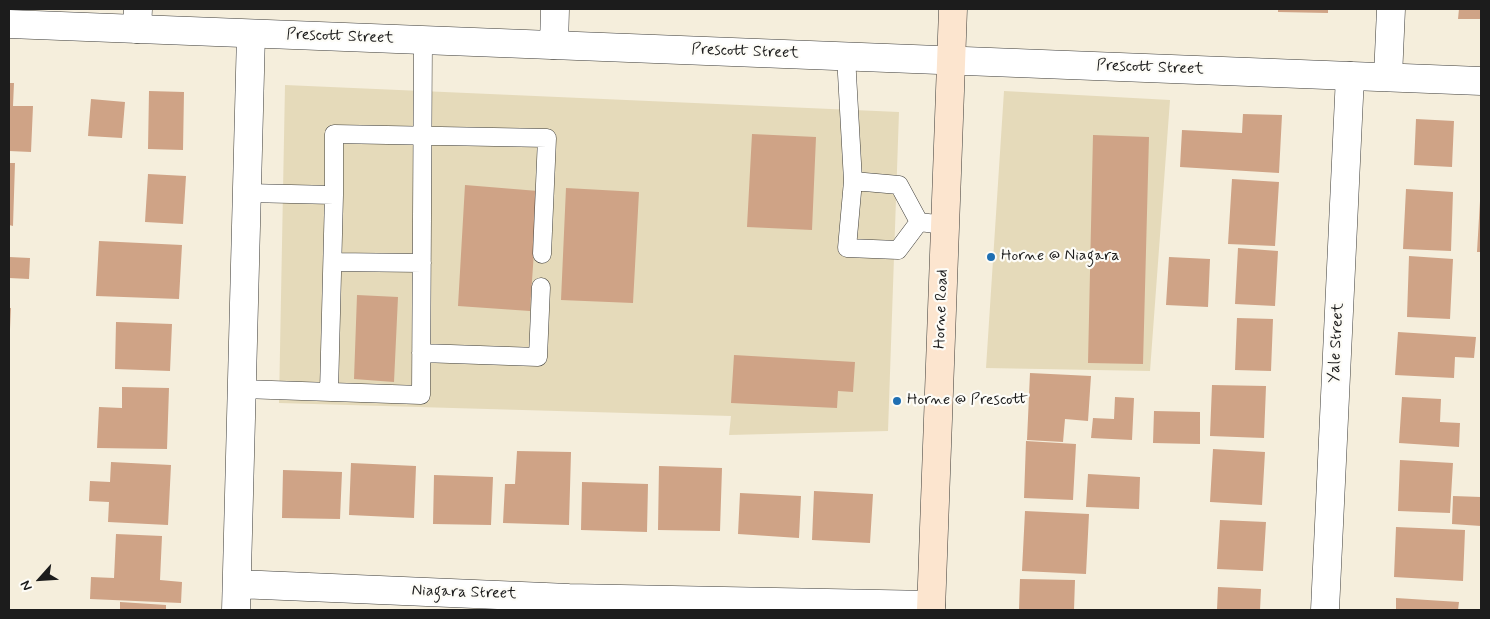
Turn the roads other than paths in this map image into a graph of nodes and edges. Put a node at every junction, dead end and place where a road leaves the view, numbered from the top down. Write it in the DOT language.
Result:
graph roads {
  1 [pos="556,9"];
  2 [pos="953,9"];
  3 [pos="1391,9"];
  4 [pos="137,19"];
  5 [pos="9,24"];
  6 [pos="251,34"];
  7 [pos="423,40"];
  8 [pos="554,45"];
  9 [pos="846,56"];
  10 [pos="950,61"];
  11 [pos="1350,76"];
  12 [pos="1388,77"];
  13 [pos="1481,81"];
  14 [pos="423,136"];
  15 [pos="853,181"];
  16 [pos="247,193"];
  17 [pos="334,195"];
  18 [pos="932,224"];
  19 [pos="542,254"];
  20 [pos="333,262"];
  21 [pos="422,263"];
  22 [pos="541,288"];
  23 [pos="421,353"];
  24 [pos="242,389"];
  25 [pos="329,392"];
  26 [pos="237,584"];
  27 [pos="569,604"];
  28 [pos="931,608"];
  29 [pos="236,610"];
  30 [pos="1325,610"];
  1 -- 8 [label="street"];
  2 -- 10 [label="main road, Horne Road"];
  3 -- 12 [label="street"];
  4 -- 5 [label="street, Prescott Street"];
  4 -- 6 [label="street, Prescott Street"];
  6 -- 7 [label="street, Prescott Street"];
  6 -- 16 [label="street"];
  7 -- 8 [label="street, Prescott Street"];
  7 -- 14 [label="lane"];
  8 -- 9 [label="street, Prescott Street"];
  9 -- 10 [label="street, Prescott Street"];
  9 -- 15 [label="lane"];
  10 -- 11 [label="street, Prescott Street"];
  10 -- 18 [label="main road, Horne Road"];
  11 -- 12 [label="street, Prescott Street"];
  11 -- 30 [label="street, Yale Street"];
  12 -- 13 [label="street, Prescott Street"];
  14 -- 17 [label="lane"];
  14 -- 19 [label="lane"];
  14 -- 21 [label="lane"];
  15 -- 18 [label="lane"];
  15 -- 18 [label="lane"];
  16 -- 17 [label="lane"];
  16 -- 24 [label="street"];
  17 -- 20 [label="lane"];
  18 -- 28 [label="main road, Horne Road"];
  20 -- 21 [label="lane"];
  20 -- 25 [label="lane"];
  21 -- 23 [label="lane"];
  22 -- 23 [label="lane"];
  23 -- 25 [label="lane"];
  24 -- 25 [label="lane"];
  24 -- 26 [label="street"];
  26 -- 27 [label="street, Niagara Street"];
  26 -- 29 [label="street"];
  27 -- 28 [label="street, Niagara Street"];
}
